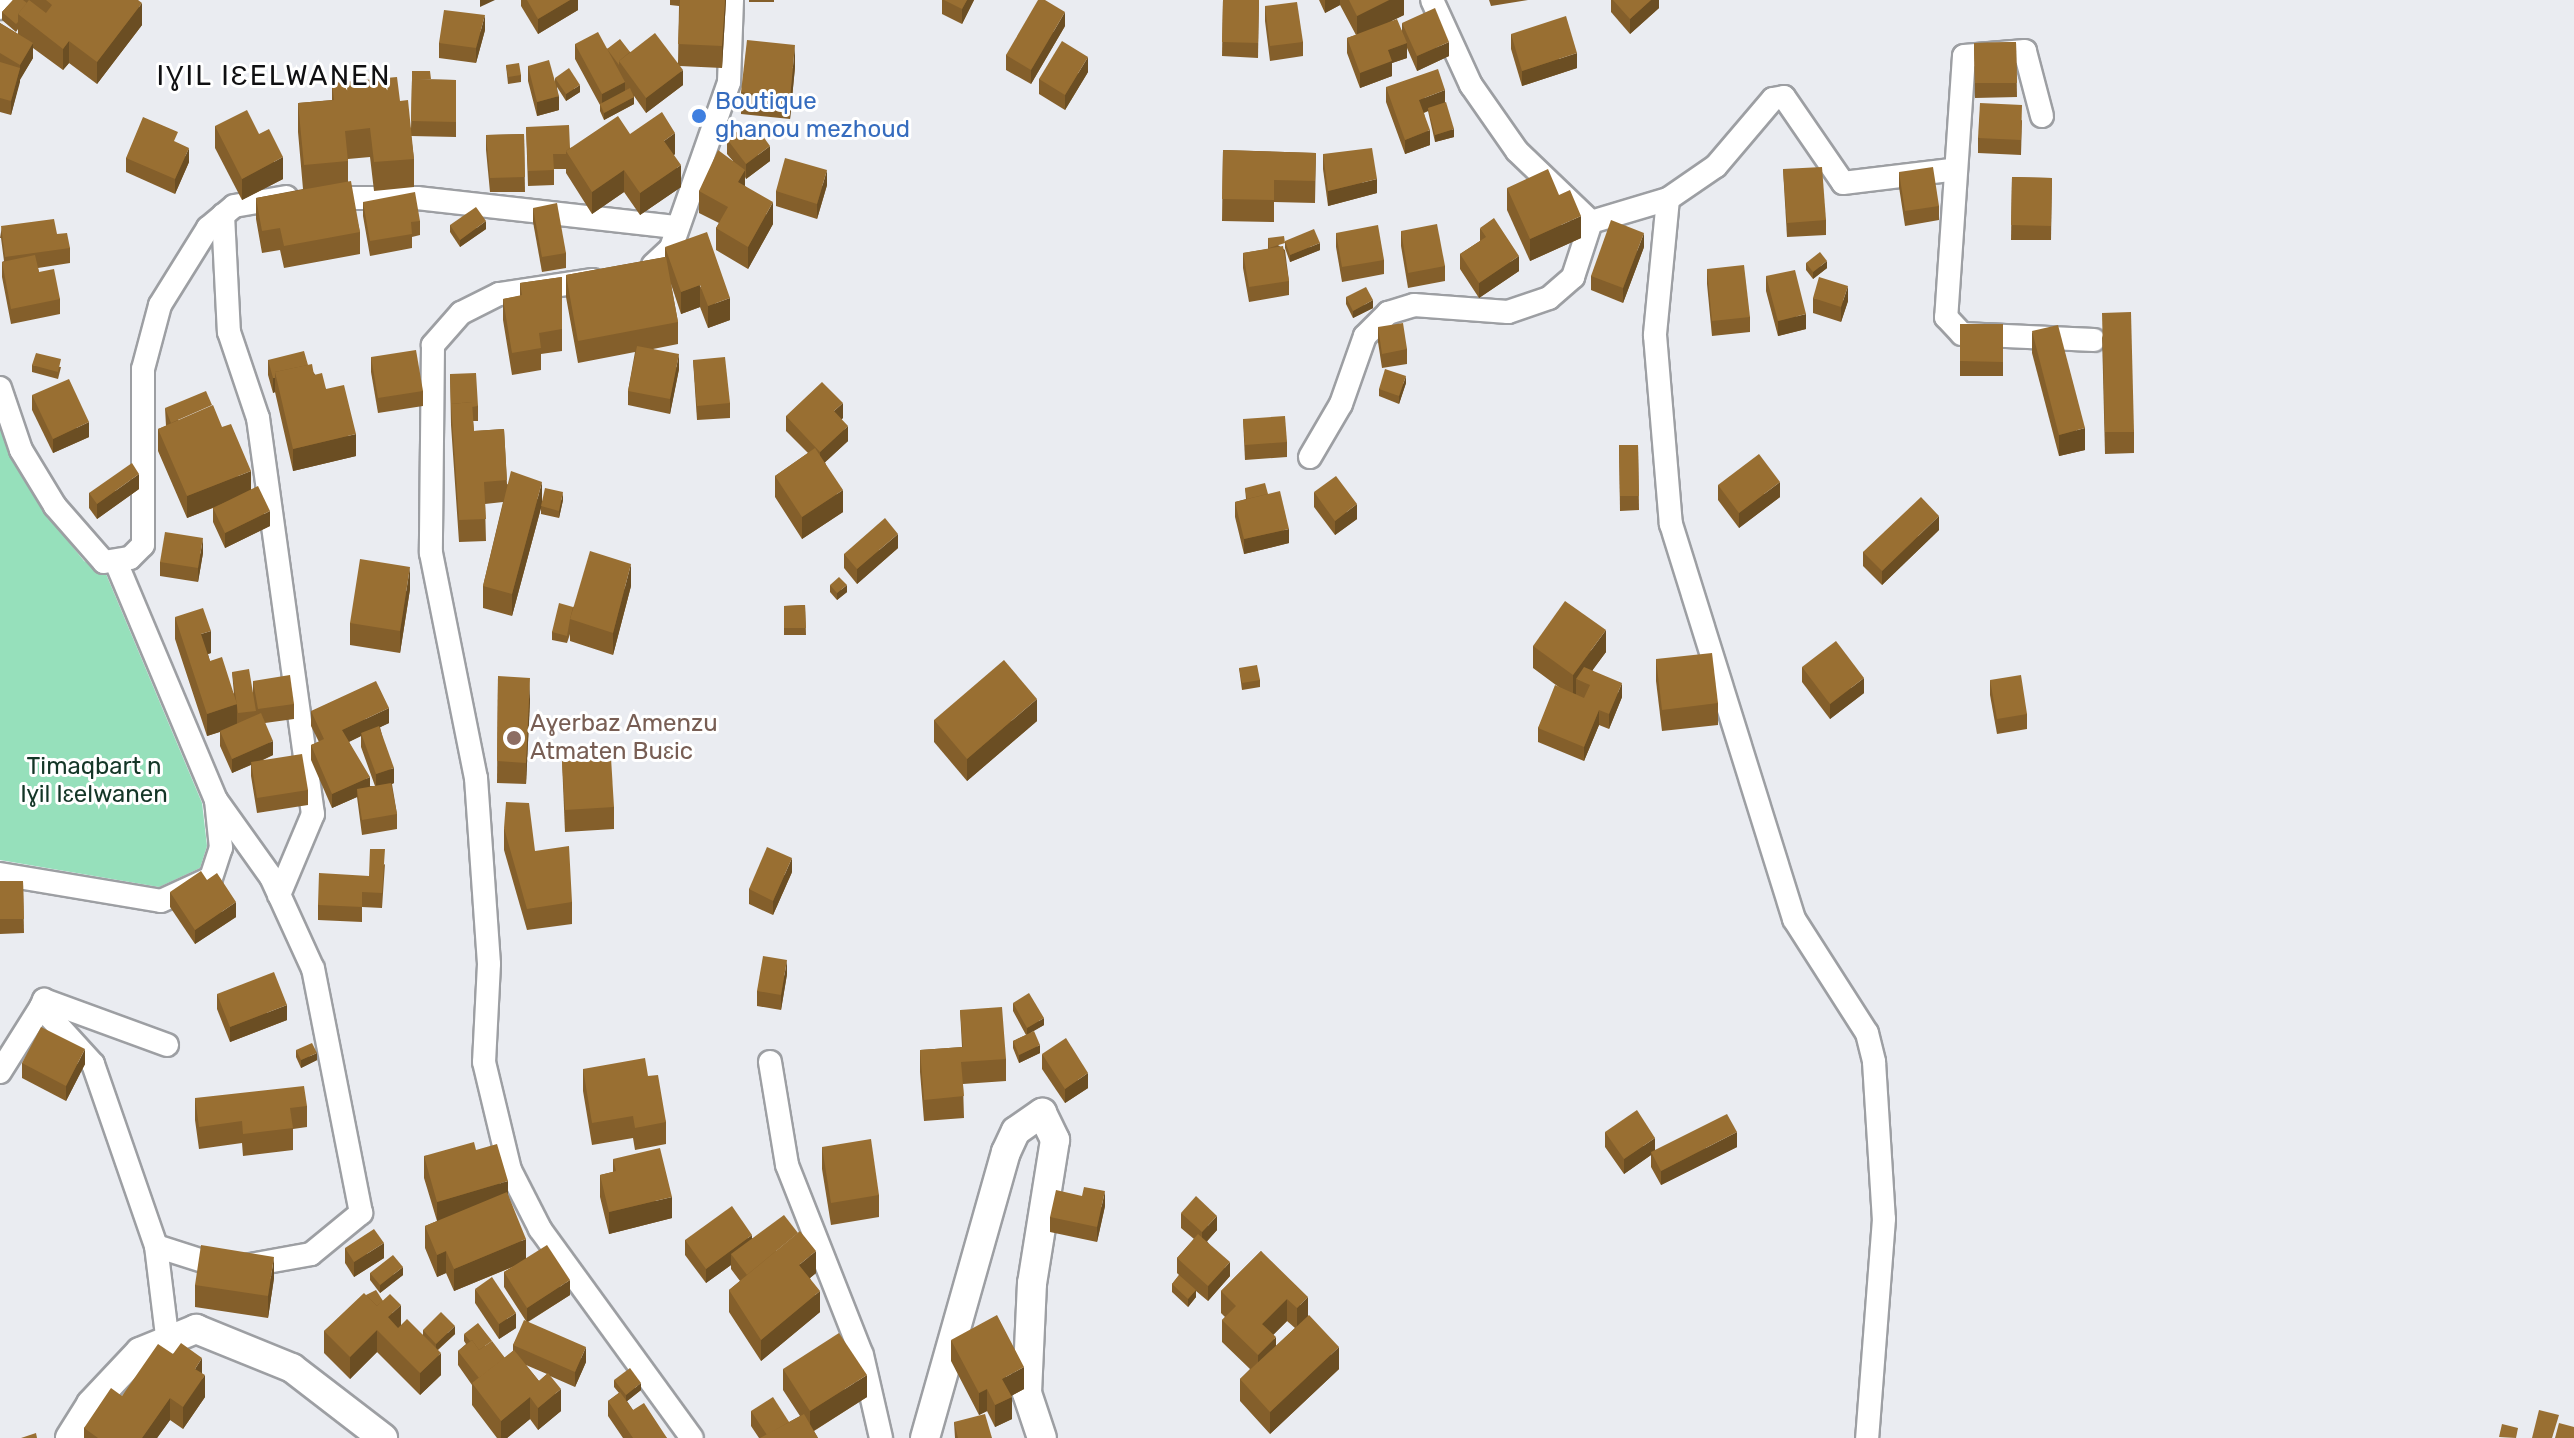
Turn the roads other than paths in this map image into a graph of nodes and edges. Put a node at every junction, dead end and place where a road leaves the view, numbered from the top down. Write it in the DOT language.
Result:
graph roads {
  1 [pos="7,0"];
  2 [pos="732,0"];
  3 [pos="1432,0"];
  4 [pos="0,8"];
  5 [pos="2042,116"];
  6 [pos="1951,170"];
  7 [pos="1668,199"];
  8 [pos="223,215"];
  9 [pos="1591,222"];
  10 [pos="677,227"];
  11 [pos="2094,340"];
  12 [pos="0,388"];
  13 [pos="1310,457"];
  14 [pos="116,562"];
  15 [pos="216,800"];
  16 [pos="0,874"];
  17 [pos="279,895"];
  18 [pos="41,1007"];
  19 [pos="167,1045"];
  20 [pos="770,1062"];
  21 [pos="0,1072"];
  22 [pos="156,1246"];
  23 [pos="167,1336"];
  24 [pos="70,1438"];
  25 [pos="383,1438"];
  26 [pos="692,1438"];
  27 [pos="881,1438"];
  28 [pos="925,1438"];
  29 [pos="1042,1438"];
  30 [pos="1867,1438"];
  1 -- 4 [label="street"];
  2 -- 10 [label="street"];
  3 -- 9 [label="street"];
  5 -- 6 [label="street"];
  6 -- 7 [label="street"];
  6 -- 11 [label="street"];
  7 -- 9 [label="street"];
  7 -- 30 [label="street"];
  8 -- 10 [label="street"];
  8 -- 14 [label="street"];
  8 -- 17 [label="street"];
  9 -- 13 [label="street"];
  10 -- 26 [label="street"];
  12 -- 14 [label="street"];
  14 -- 15 [label="street"];
  15 -- 16 [label="street"];
  15 -- 17 [label="street"];
  17 -- 22 [label="street"];
  18 -- 19 [label="street"];
  18 -- 21 [label="street"];
  18 -- 22 [label="street"];
  20 -- 27 [label="street"];
  22 -- 23 [label="street"];
  23 -- 24 [label="main road"];
  23 -- 25 [label="main road"];
  28 -- 29 [label="main road"];
}
